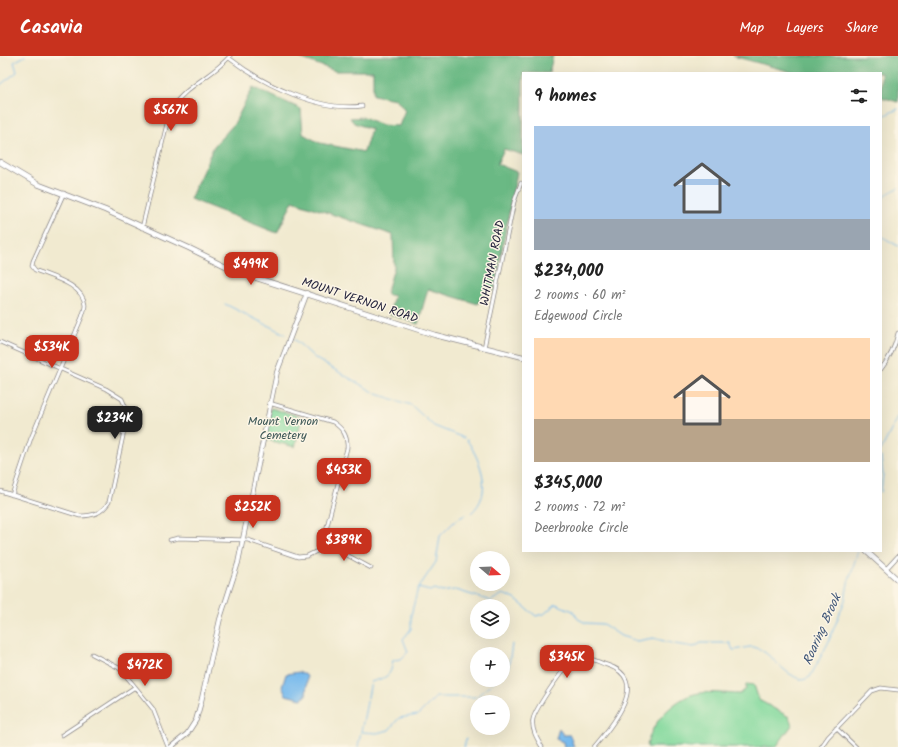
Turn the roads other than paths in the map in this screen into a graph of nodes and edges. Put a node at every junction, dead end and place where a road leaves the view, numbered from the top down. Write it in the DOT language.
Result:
graph roads {
  1 [pos="229,57"];
  2 [pos="362,106"];
  3 [pos="0,162"];
  4 [pos="521,183"];
  5 [pos="64,193"];
  6 [pos="142,228"];
  7 [pos="307,293"];
  8 [pos="898,333"];
  9 [pos="0,342"];
  10 [pos="484,348"];
  11 [pos="522,357"];
  12 [pos="882,368"];
  13 [pos="60,369"];
  14 [pos="269,403"];
  15 [pos="0,490"];
  16 [pos="12,495"];
  17 [pos="170,540"];
  18 [pos="242,541"];
  19 [pos="323,542"];
  20 [pos="867,552"];
  21 [pos="898,556"];
  22 [pos="371,568"];
  23 [pos="886,569"];
  24 [pos="898,580"];
  25 [pos="92,654"];
  26 [pos="135,687"];
  27 [pos="898,690"];
  28 [pos="836,728"];
  29 [pos="62,735"];
  30 [pos="168,747"];
  31 [pos="172,747"];
  32 [pos="542,747"];
  33 [pos="594,747"];
  34 [pos="821,747"];
  35 [pos="856,747"];
  1 -- 2 [label="street"];
  1 -- 6 [label="street"];
  3 -- 5 [label="main road, MOUNT VERNON ROAD"];
  4 -- 10 [label="street, WHITMAN ROAD"];
  5 -- 6 [label="main road, MOUNT VERNON ROAD"];
  5 -- 13 [label="street"];
  6 -- 7 [label="main road, MOUNT VERNON ROAD"];
  7 -- 10 [label="main road, MOUNT VERNON ROAD"];
  7 -- 14 [label="street"];
  8 -- 12 [label="street"];
  9 -- 13 [label="street"];
  10 -- 11 [label="main road, MOUNT VERNON ROAD"];
  13 -- 16 [label="street"];
  13 -- 16 [label="street"];
  14 -- 18 [label="street"];
  14 -- 19 [label="street"];
  15 -- 16 [label="street"];
  17 -- 18 [label="street"];
  18 -- 19 [label="street"];
  18 -- 31 [label="street"];
  19 -- 22 [label="street"];
  20 -- 23 [label="main road"];
  21 -- 23 [label="street"];
  23 -- 24 [label="main road"];
  25 -- 26 [label="street"];
  26 -- 29 [label="street"];
  26 -- 30 [label="street"];
  27 -- 28 [label="street"];
  28 -- 34 [label="street"];
  28 -- 35 [label="street"];
  32 -- 33 [label="street"];
}
